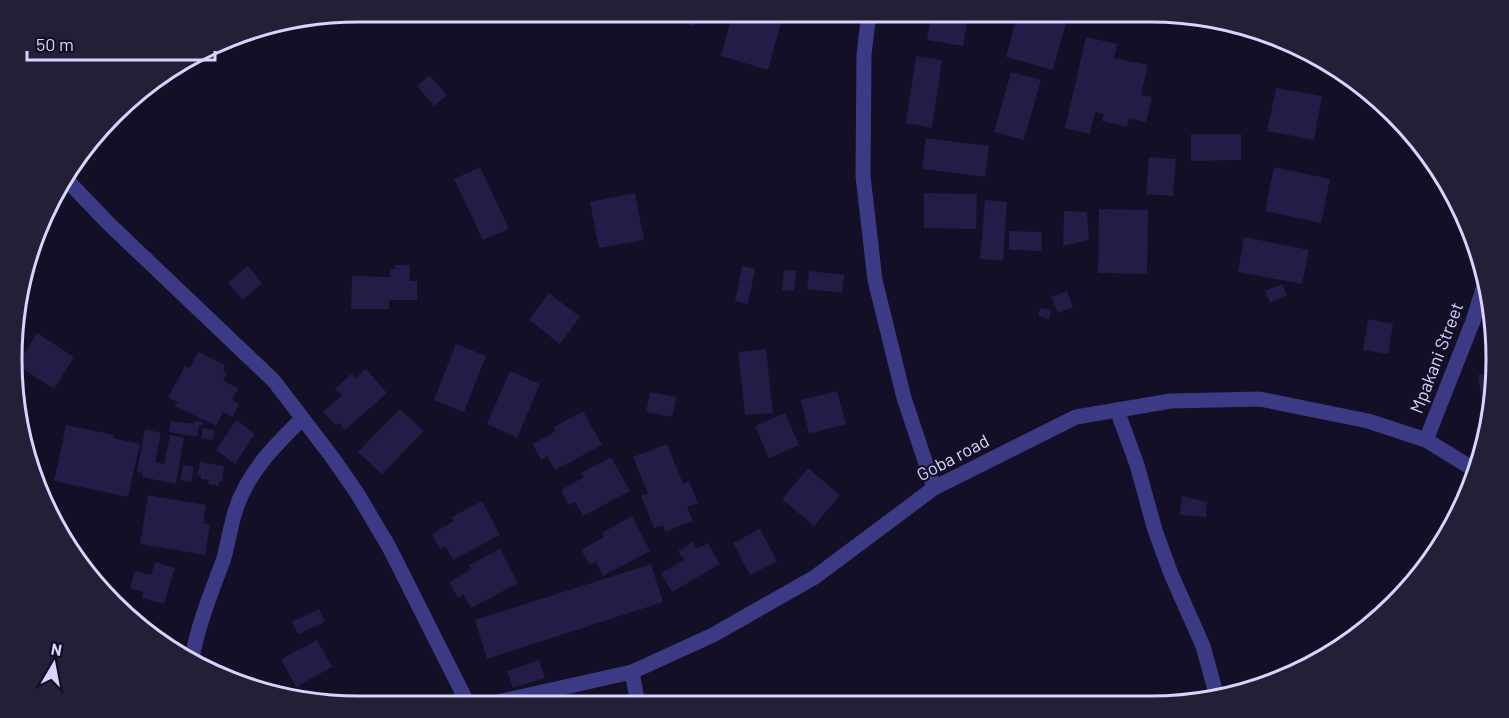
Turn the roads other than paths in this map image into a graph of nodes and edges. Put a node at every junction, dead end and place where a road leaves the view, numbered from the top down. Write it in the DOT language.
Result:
graph roads {
  1 [pos="868,22"];
  2 [pos="72,185"];
  3 [pos="1481,297"];
  4 [pos="1117,410"];
  5 [pos="302,419"];
  6 [pos="1426,440"];
  7 [pos="1469,466"];
  8 [pos="934,488"];
  9 [pos="193,651"];
  10 [pos="632,672"];
  11 [pos="1215,689"];
  12 [pos="464,696"];
  13 [pos="525,696"];
  14 [pos="636,696"];
  1 -- 8 [label="street"];
  2 -- 5 [label="street"];
  3 -- 6 [label="street, Mpakani Street"];
  4 -- 6 [label="street, Goba road"];
  4 -- 8 [label="street, Goba road"];
  4 -- 11 [label="street"];
  5 -- 9 [label="street"];
  5 -- 12 [label="street"];
  6 -- 7 [label="street, Goba road"];
  8 -- 10 [label="street, Goba road"];
  10 -- 13 [label="street, Goba road"];
  10 -- 14 [label="street"];
}
